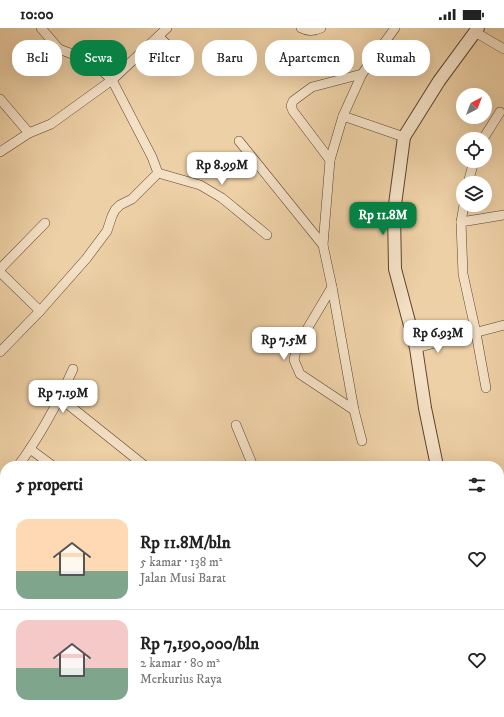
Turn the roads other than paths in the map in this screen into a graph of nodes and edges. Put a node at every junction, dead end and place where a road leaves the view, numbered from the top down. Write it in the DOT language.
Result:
graph roads {
  1 [pos="41,28"];
  2 [pos="167,28"];
  3 [pos="301,28"];
  4 [pos="321,28"];
  5 [pos="395,28"];
  6 [pos="476,30"];
  7 [pos="159,37"];
  8 [pos="162,40"];
  9 [pos="386,40"];
  10 [pos="504,49"];
  11 [pos="362,74"];
  12 [pos="112,80"];
  13 [pos="0,99"];
  14 [pos="500,112"];
  15 [pos="343,116"];
  16 [pos="487,132"];
  17 [pos="29,133"];
  18 [pos="404,137"];
  19 [pos="239,141"];
  20 [pos="0,152"];
  21 [pos="330,160"];
  22 [pos="158,173"];
  23 [pos="463,212"];
  24 [pos="504,214"];
  25 [pos="45,222"];
  26 [pos="461,222"];
  27 [pos="267,235"];
  28 [pos="323,245"];
  29 [pos="0,271"];
  30 [pos="332,287"];
  31 [pos="40,311"];
  32 [pos="504,325"];
  33 [pos="476,333"];
  34 [pos="416,348"];
  35 [pos="0,352"];
  36 [pos="73,370"];
  37 [pos="486,388"];
  38 [pos="60,398"];
  39 [pos="354,410"];
  40 [pos="236,426"];
  41 [pos="362,441"];
  42 [pos="30,450"];
  43 [pos="22,461"];
  44 [pos="46,461"];
  45 [pos="139,461"];
  46 [pos="251,461"];
  47 [pos="436,461"];
  1 -- 12 [label="street"];
  2 -- 7 [label="street"];
  3 -- 4 [label="street"];
  5 -- 9 [label="street"];
  6 -- 10 [label="street"];
  6 -- 18 [label="street"];
  7 -- 8 [label="street"];
  7 -- 12 [label="street"];
  11 -- 15 [label="street"];
  11 -- 21 [label="street"];
  12 -- 17 [label="street"];
  12 -- 22 [label="street"];
  13 -- 17 [label="street"];
  14 -- 16 [label="street"];
  15 -- 18 [label="street"];
  15 -- 21 [label="street"];
  17 -- 20 [label="street"];
  18 -- 34 [label="street"];
  19 -- 28 [label="street"];
  21 -- 28 [label="street"];
  22 -- 27 [label="street"];
  22 -- 31 [label="street"];
  23 -- 26 [label="street"];
  24 -- 26 [label="street"];
  25 -- 29 [label="street"];
  26 -- 33 [label="street"];
  28 -- 30 [label="street"];
  29 -- 31 [label="street"];
  30 -- 39 [label="street"];
  30 -- 39 [label="street"];
  31 -- 35 [label="street"];
  32 -- 33 [label="street"];
  33 -- 34 [label="street"];
  33 -- 37 [label="street"];
  34 -- 47 [label="street"];
  36 -- 38 [label="street"];
  38 -- 42 [label="street"];
  38 -- 45 [label="street"];
  39 -- 41 [label="street"];
  40 -- 46 [label="street"];
  42 -- 43 [label="street"];
  42 -- 44 [label="street"];
}
